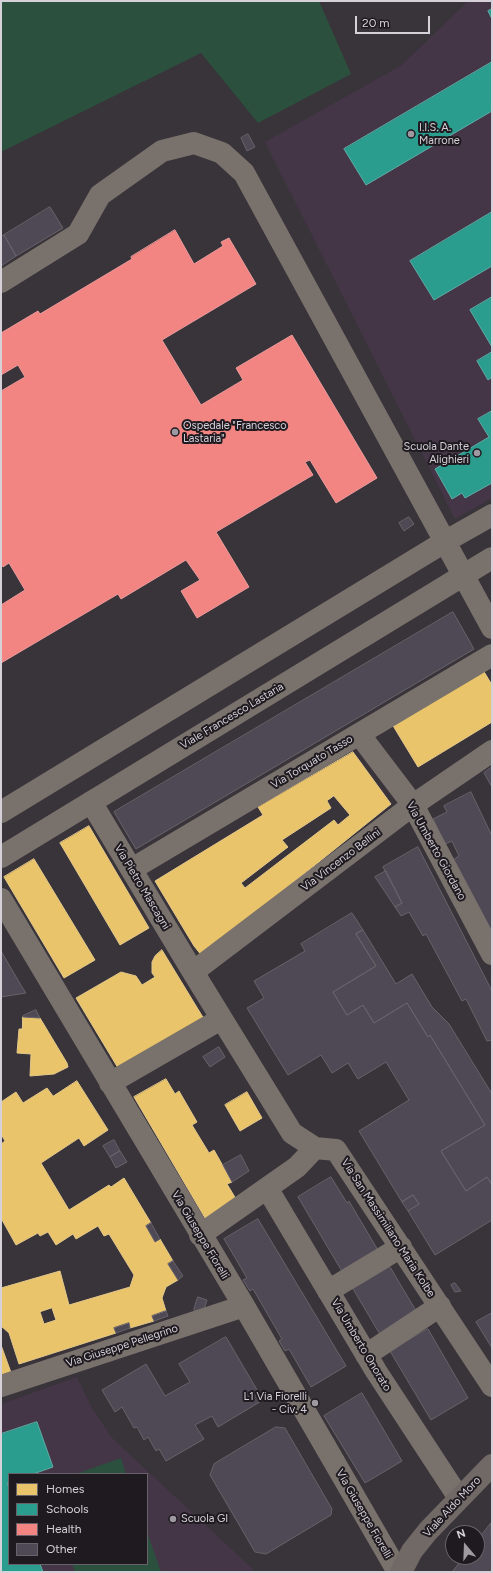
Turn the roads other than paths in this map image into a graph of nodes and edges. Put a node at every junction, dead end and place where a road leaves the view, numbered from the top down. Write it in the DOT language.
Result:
graph roads {
  1 [pos="1,282"];
  2 [pos="492,515"];
  3 [pos="446,541"];
  4 [pos="492,558"];
  5 [pos="463,574"];
  6 [pos="492,628"];
  7 [pos="492,655"];
  8 [pos="359,734"];
  9 [pos="492,751"];
  10 [pos="91,802"];
  11 [pos="413,805"];
  12 [pos="1,812"];
  13 [pos="1,857"];
  14 [pos="132,868"];
  15 [pos="1,899"];
  16 [pos="492,954"];
  17 [pos="193,972"];
  18 [pos="221,1019"];
  19 [pos="110,1083"];
  20 [pos="315,1148"];
  21 [pos="267,1188"];
  22 [pos="200,1235"];
  23 [pos="401,1247"];
  24 [pos="328,1291"];
  25 [pos="244,1306"];
  26 [pos="440,1306"];
  27 [pos="366,1355"];
  28 [pos="1,1386"];
  29 [pos="492,1386"];
  30 [pos="492,1464"];
  31 [pos="460,1498"];
  32 [pos="399,1572"];
  1 -- 3 [label="street"];
  2 -- 3 [label="street"];
  3 -- 5 [label="street"];
  3 -- 12 [label="street"];
  4 -- 5 [label="street, Viale Francesco Lastaria"];
  5 -- 6 [label="street"];
  5 -- 10 [label="street, Viale Francesco Lastaria"];
  7 -- 8 [label="street, Via Torquato Tasso"];
  8 -- 11 [label="street, Via Umberto Giordano"];
  8 -- 14 [label="street, Via Torquato Tasso"];
  9 -- 11 [label="street, Via Vincenzo Bellini"];
  10 -- 13 [label="street, Viale Francesco Lastaria"];
  10 -- 14 [label="street, Via Pietro Mascagni"];
  11 -- 16 [label="street, Via Umberto Giordano"];
  11 -- 17 [label="street, Via Vincenzo Bellini"];
  14 -- 17 [label="street, Via Pietro Mascagni"];
  15 -- 19 [label="street, Via Giuseppe Fiorelli"];
  17 -- 18 [label="street, Via San Massimiliano Maria Kolbe"];
  18 -- 19 [label="street"];
  18 -- 20 [label="street, Via San Massimiliano Maria Kolbe"];
  19 -- 22 [label="street, Via Giuseppe Fiorelli"];
  20 -- 21 [label="street"];
  20 -- 23 [label="street, Via San Massimiliano Maria Kolbe"];
  21 -- 22 [label="street"];
  21 -- 24 [label="street, Via Umberto Onorato"];
  22 -- 25 [label="street, Via Giuseppe Fiorelli"];
  23 -- 24 [label="street"];
  23 -- 26 [label="street, Via San Massimiliano Maria Kolbe"];
  24 -- 27 [label="street, Via Umberto Onorato"];
  25 -- 28 [label="street, Via Giuseppe Pellegrino"];
  25 -- 32 [label="street, Via Giuseppe Fiorelli"];
  26 -- 27 [label="street"];
  26 -- 29 [label="street, Via San Massimiliano Maria Kolbe"];
  27 -- 31 [label="street, Via Umberto Onorato"];
  30 -- 31 [label="main road, Viale Aldo Moro"];
  31 -- 32 [label="main road, Viale Aldo Moro"];
}
